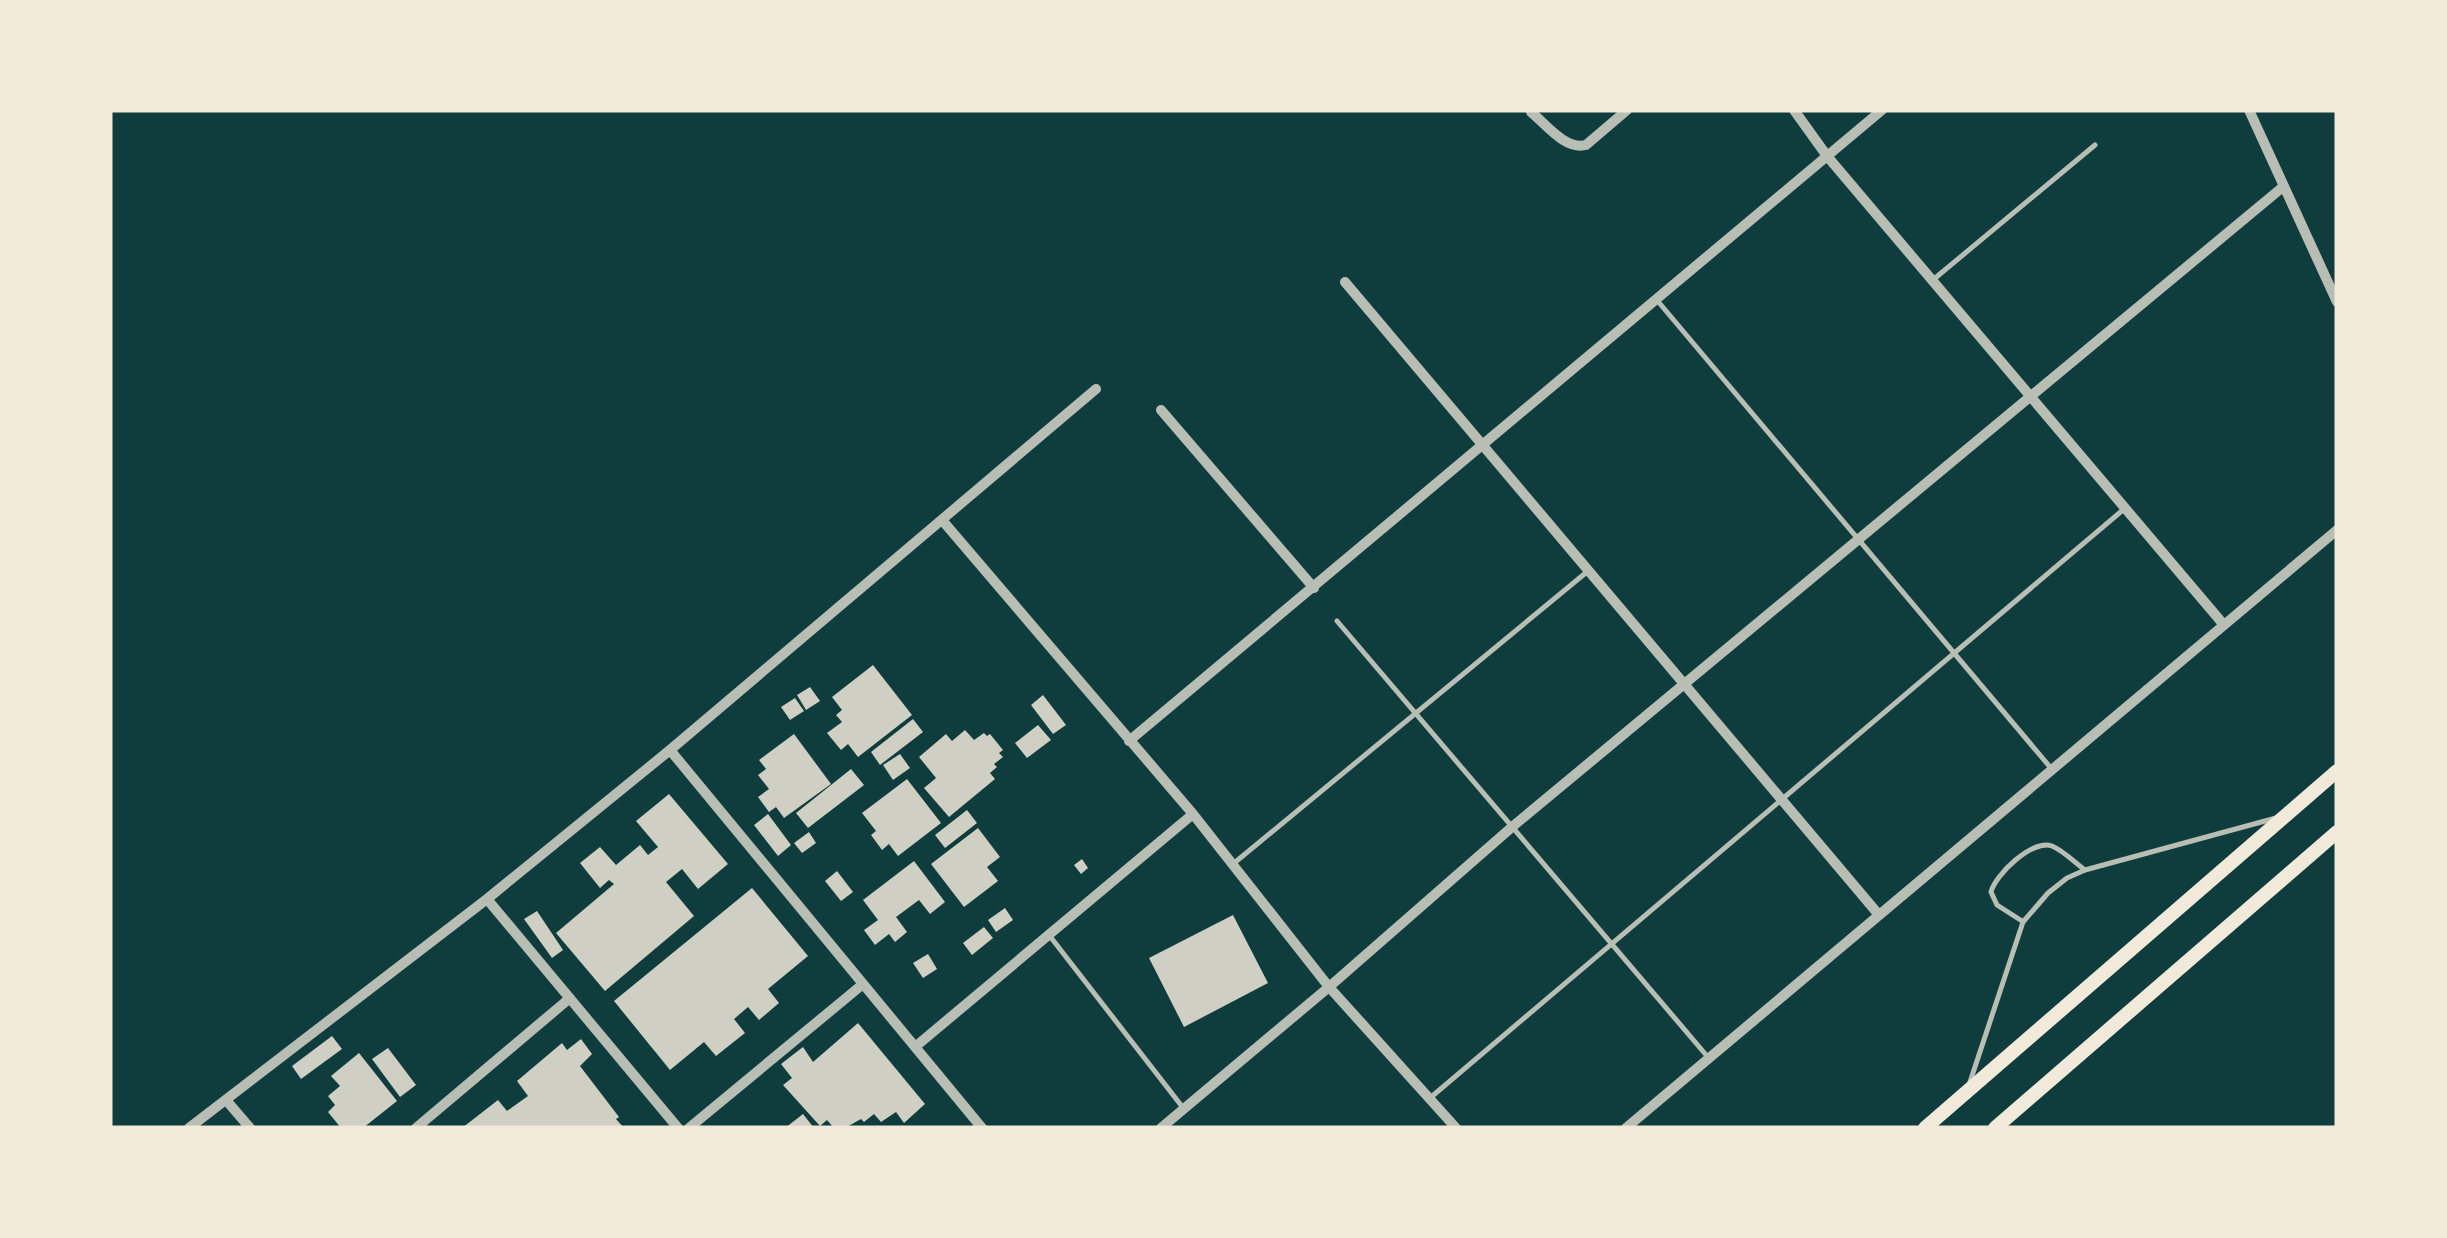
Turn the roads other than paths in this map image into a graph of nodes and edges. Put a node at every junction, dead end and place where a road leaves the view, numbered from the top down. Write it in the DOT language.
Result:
graph roads {
  1 [pos="1627,110"];
  2 [pos="1794,110"];
  3 [pos="1882,110"];
  4 [pos="2249,110"];
  5 [pos="1532,112"];
  6 [pos="2095,145"];
  7 [pos="1828,156"];
  8 [pos="2284,186"];
  9 [pos="1932,280"];
  10 [pos="1345,282"];
  11 [pos="1656,300"];
  12 [pos="2337,302"];
  13 [pos="1096,389"];
  14 [pos="2030,397"];
  15 [pos="1161,410"];
  16 [pos="1482,445"];
  17 [pos="2124,508"];
  18 [pos="942,520"];
  19 [pos="2337,530"];
  20 [pos="1858,540"];
  21 [pos="1588,571"];
  22 [pos="1314,588"];
  23 [pos="1336,621"];
  24 [pos="2224,625"];
  25 [pos="1953,653"];
  26 [pos="1684,684"];
  27 [pos="1416,714"];
  28 [pos="1129,741"];
  29 [pos="670,750"];
  30 [pos="2052,770"];
  31 [pos="2337,771"];
  32 [pos="1782,799"];
  33 [pos="1192,814"];
  34 [pos="2284,816"];
  35 [pos="1512,827"];
  36 [pos="2337,832"];
  37 [pos="1233,864"];
  38 [pos="2085,870"];
  39 [pos="487,899"];
  40 [pos="1880,915"];
  41 [pos="2023,922"];
  42 [pos="1049,934"];
  43 [pos="1611,944"];
  44 [pos="863,984"];
  45 [pos="1329,987"];
  46 [pos="570,998"];
  47 [pos="915,1047"];
  48 [pos="1709,1058"];
  49 [pos="1966,1092"];
  50 [pos="1430,1098"];
  51 [pos="226,1100"];
  52 [pos="1184,1109"];
  53 [pos="190,1128"];
  54 [pos="250,1128"];
  55 [pos="416,1128"];
  56 [pos="678,1128"];
  57 [pos="689,1128"];
  58 [pos="982,1128"];
  59 [pos="1160,1128"];
  60 [pos="1456,1128"];
  61 [pos="1626,1128"];
  62 [pos="1925,1128"];
  63 [pos="1995,1128"];
  1 -- 5 [label="street"];
  2 -- 7 [label="street"];
  3 -- 7 [label="street"];
  4 -- 8 [label="street"];
  6 -- 9 [label="lane"];
  7 -- 9 [label="street"];
  7 -- 11 [label="street"];
  8 -- 12 [label="street"];
  8 -- 14 [label="street"];
  9 -- 14 [label="street"];
  10 -- 16 [label="street"];
  11 -- 16 [label="street"];
  11 -- 20 [label="lane"];
  13 -- 18 [label="street"];
  14 -- 17 [label="street"];
  14 -- 20 [label="street"];
  15 -- 22 [label="street"];
  16 -- 21 [label="street"];
  16 -- 22 [label="street"];
  17 -- 24 [label="street"];
  17 -- 25 [label="lane"];
  18 -- 28 [label="street"];
  18 -- 29 [label="street"];
  19 -- 24 [label="street"];
  20 -- 25 [label="lane"];
  20 -- 26 [label="street"];
  21 -- 26 [label="street"];
  21 -- 27 [label="lane"];
  22 -- 28 [label="street"];
  23 -- 27 [label="lane"];
  24 -- 30 [label="street"];
  25 -- 30 [label="lane"];
  25 -- 32 [label="lane"];
  26 -- 32 [label="street"];
  26 -- 35 [label="street"];
  27 -- 35 [label="lane"];
  27 -- 37 [label="lane"];
  28 -- 33 [label="street"];
  29 -- 39 [label="street"];
  29 -- 44 [label="street"];
  30 -- 40 [label="street"];
  31 -- 34 [label="main road"];
  32 -- 40 [label="street"];
  32 -- 43 [label="lane"];
  33 -- 37 [label="street"];
  33 -- 42 [label="street"];
  34 -- 38 [label="lane"];
  34 -- 49 [label="main road"];
  35 -- 43 [label="lane"];
  35 -- 45 [label="street"];
  36 -- 63 [label="main road"];
  37 -- 45 [label="street"];
  38 -- 41 [label="lane"];
  38 -- 41 [label="lane"];
  39 -- 46 [label="street"];
  39 -- 51 [label="street"];
  40 -- 48 [label="street"];
  41 -- 49 [label="lane"];
  42 -- 47 [label="street"];
  42 -- 52 [label="lane"];
  43 -- 48 [label="lane"];
  43 -- 50 [label="lane"];
  44 -- 47 [label="street"];
  44 -- 57 [label="street"];
  45 -- 50 [label="street"];
  45 -- 52 [label="street"];
  46 -- 55 [label="street"];
  46 -- 56 [label="street"];
  47 -- 58 [label="street"];
  48 -- 61 [label="street"];
  49 -- 62 [label="main road"];
  50 -- 60 [label="street"];
  51 -- 53 [label="street"];
  51 -- 54 [label="street"];
  52 -- 59 [label="street"];
}
